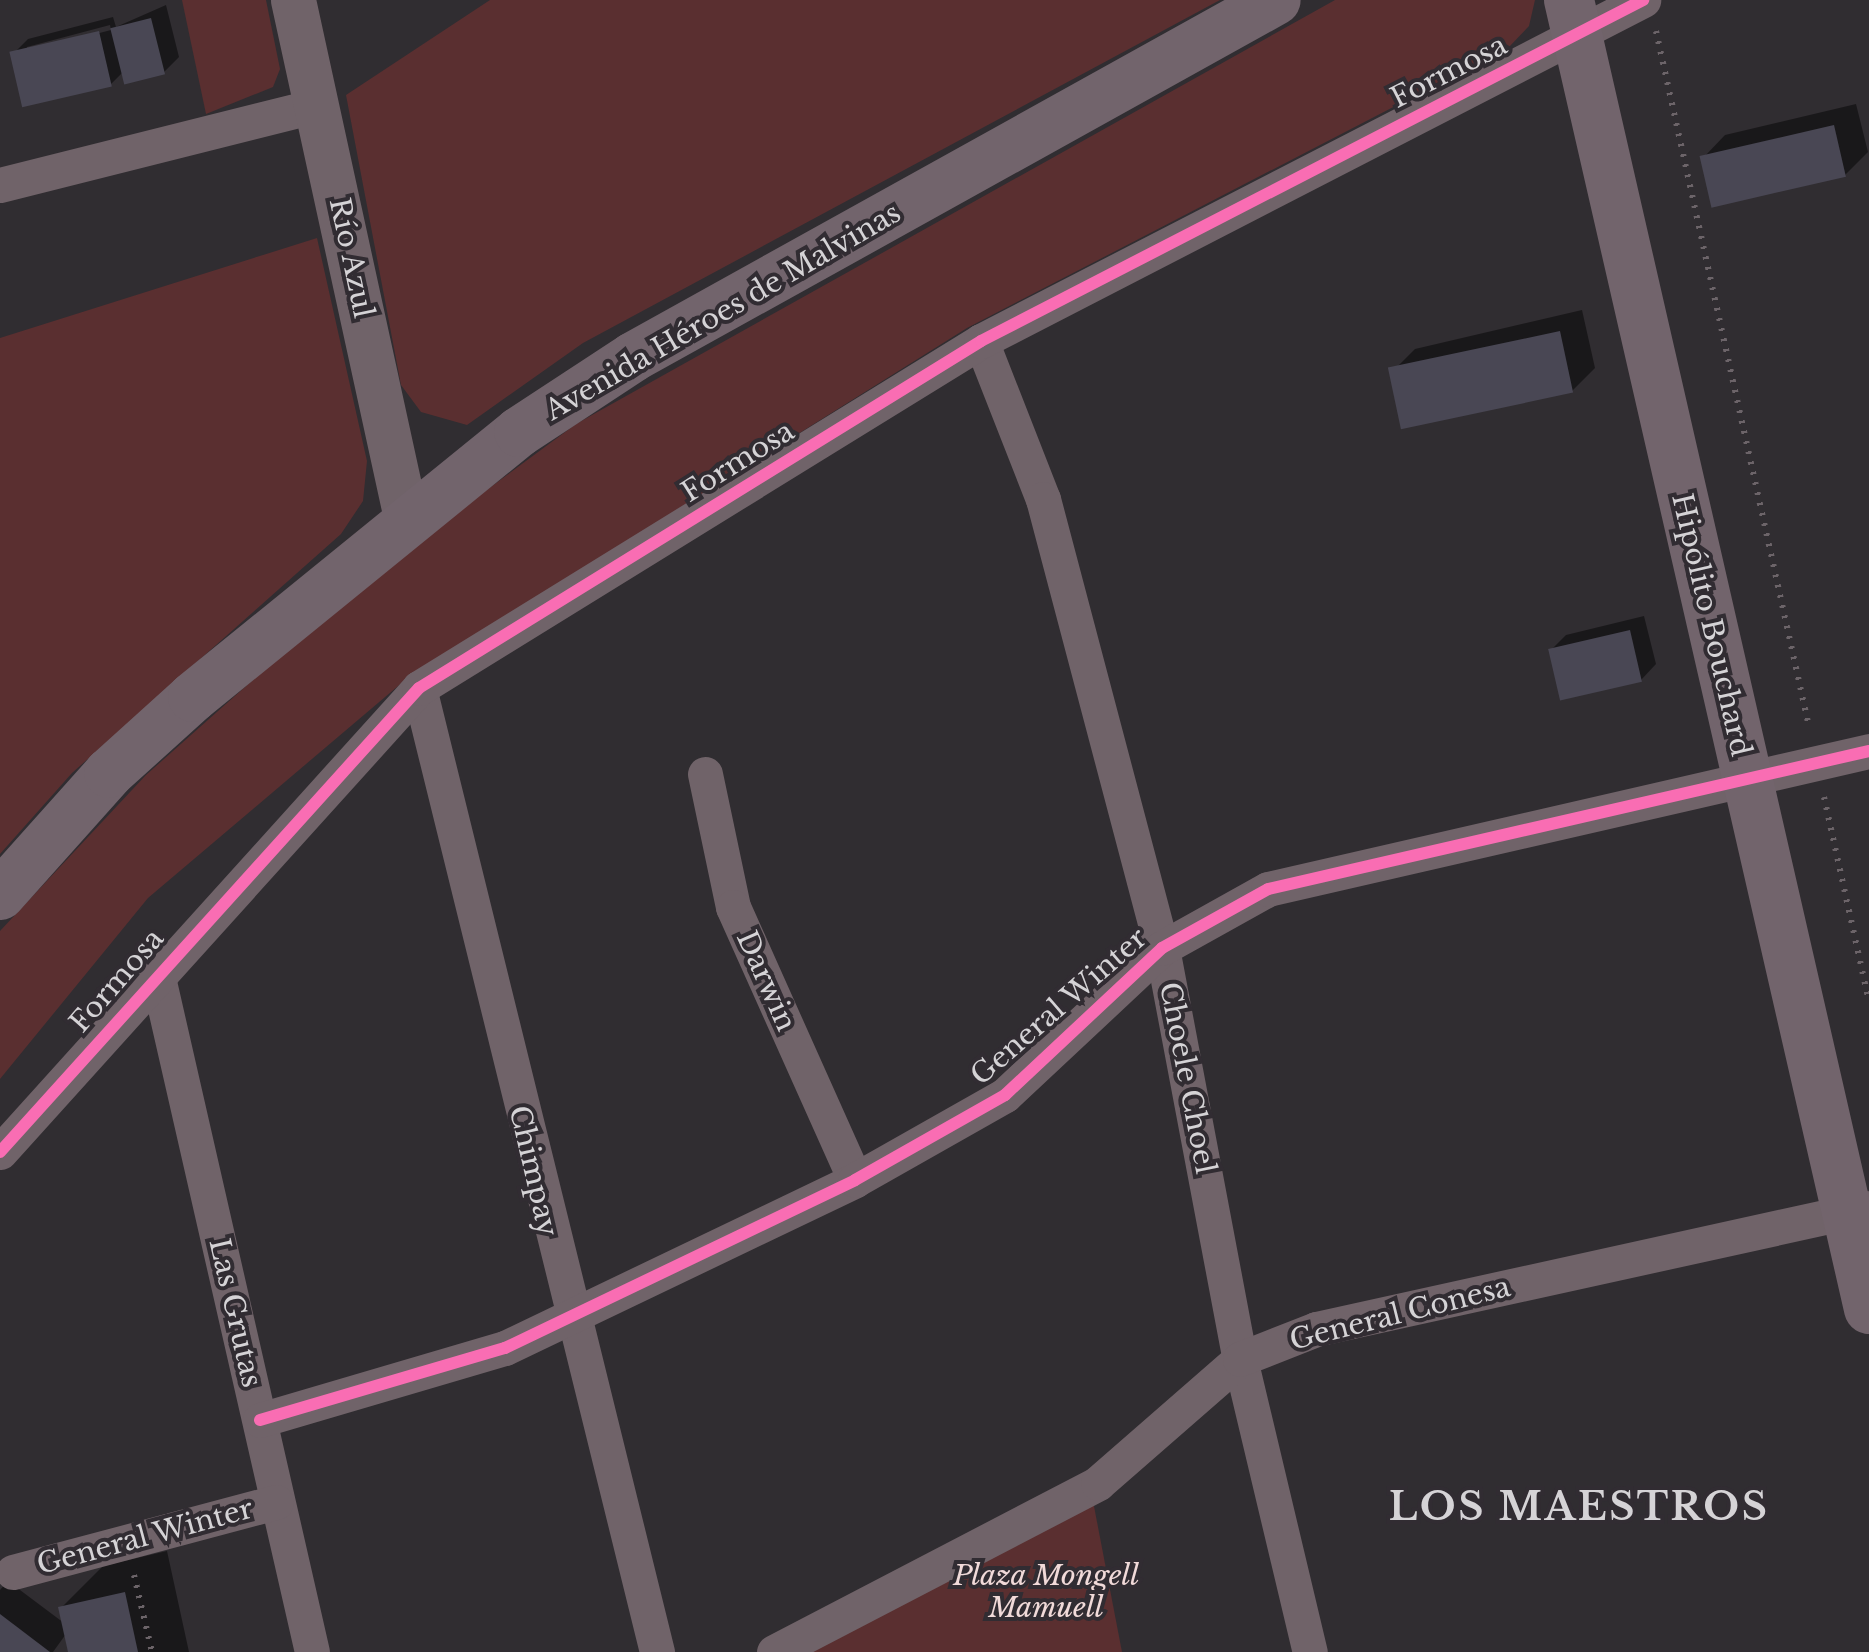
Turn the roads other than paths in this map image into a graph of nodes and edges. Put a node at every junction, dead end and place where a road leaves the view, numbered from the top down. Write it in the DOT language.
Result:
graph roads {
  1 [pos="292,0"];
  2 [pos="1276,0"];
  3 [pos="1648,10"];
  4 [pos="1573,17"];
  5 [pos="319,105"];
  6 [pos="0,185"];
  7 [pos="980,341"];
  8 [pos="406,518"];
  9 [pos="419,688"];
  10 [pos="1869,751"];
  11 [pos="704,774"];
  12 [pos="1748,784"];
  13 [pos="0,895"];
  14 [pos="1162,948"];
  15 [pos="157,974"];
  16 [pos="0,1152"];
  17 [pos="854,1180"];
  18 [pos="1858,1210"];
  19 [pos="1869,1308"];
  20 [pos="568,1316"];
  21 [pos="1240,1358"];
  22 [pos="260,1420"];
  23 [pos="276,1502"];
  24 [pos="13,1572"];
  25 [pos="312,1652"];
  26 [pos="657,1652"];
  27 [pos="774,1652"];
  28 [pos="1310,1652"];
  1 -- 5 [label="street, Río Azul"];
  2 -- 8 [label="main road, Avenida Héroes de Malvinas"];
  3 -- 4 [label="street, Formosa"];
  4 -- 7 [label="street, Formosa"];
  4 -- 12 [label="main road, Hipólito Bouchard"];
  5 -- 6 [label="street"];
  5 -- 8 [label="street, Río Azul"];
  7 -- 9 [label="street, Formosa"];
  7 -- 14 [label="street, Choele Choel"];
  8 -- 13 [label="main road, Avenida Héroes de Malvinas"];
  9 -- 15 [label="street, Formosa"];
  9 -- 20 [label="street, Chimpay"];
  10 -- 12 [label="street, General Winter"];
  11 -- 17 [label="street, Darwin"];
  12 -- 14 [label="street, General Winter"];
  12 -- 18 [label="main road, Hipólito Bouchard"];
  14 -- 17 [label="street, General Winter"];
  14 -- 21 [label="street, Choele Choel"];
  15 -- 16 [label="street, Formosa"];
  15 -- 22 [label="street, Las Grutas"];
  17 -- 20 [label="street, General Winter"];
  18 -- 19 [label="main road, Hipólito Bouchard"];
  18 -- 21 [label="street, General Conesa"];
  20 -- 22 [label="street, General Winter"];
  20 -- 26 [label="street, Chimpay"];
  21 -- 27 [label="street, General Conesa"];
  21 -- 28 [label="street, Choele Choel"];
  22 -- 23 [label="street, Las Grutas"];
  23 -- 24 [label="street, General Winter"];
  23 -- 25 [label="street, Las Grutas"];
}
